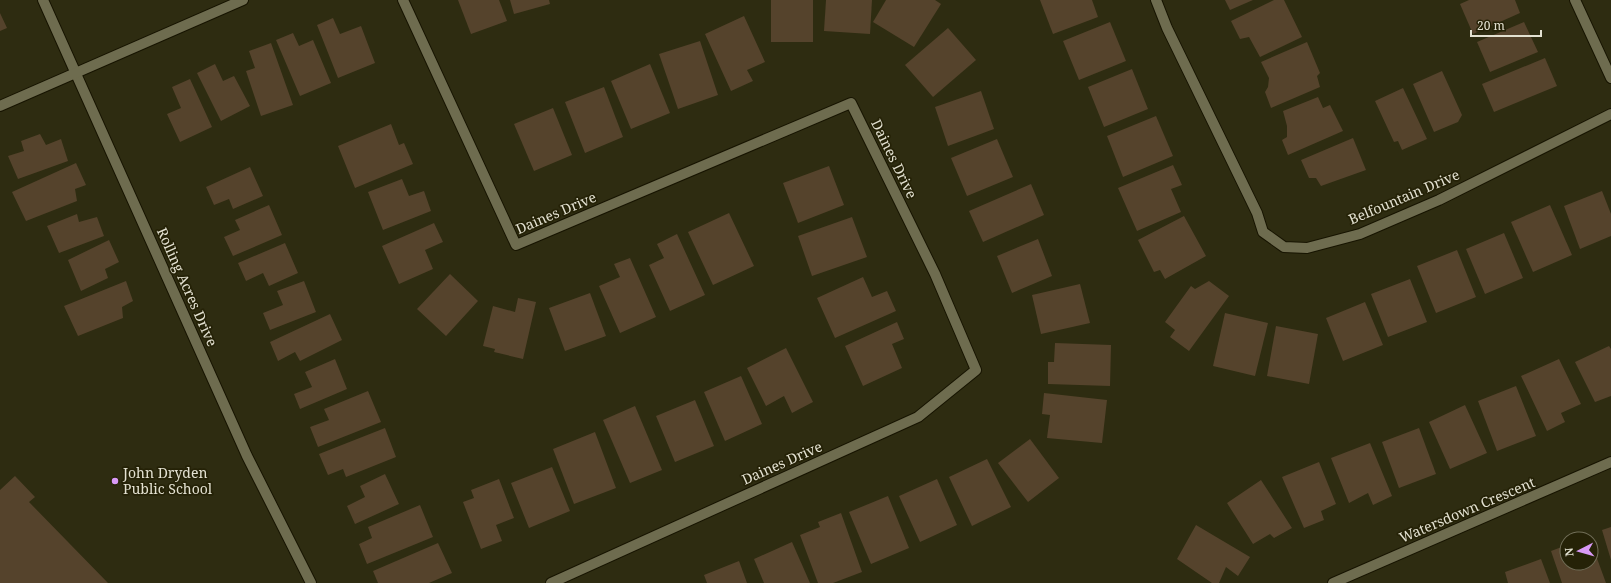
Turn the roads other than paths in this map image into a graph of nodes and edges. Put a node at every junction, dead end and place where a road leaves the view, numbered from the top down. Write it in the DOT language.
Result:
graph roads {
  1 [pos="43,0"];
  2 [pos="243,0"];
  3 [pos="403,0"];
  4 [pos="1156,0"];
  5 [pos="1575,0"];
  6 [pos="76,73"];
  7 [pos="1611,78"];
  8 [pos="0,106"];
  9 [pos="1611,114"];
  10 [pos="1611,462"];
  11 [pos="311,583"];
  12 [pos="552,583"];
  13 [pos="1333,583"];
  1 -- 6 [label="street, Rolling Acres Drive"];
  2 -- 6 [label="street"];
  3 -- 12 [label="street, Daines Drive"];
  4 -- 9 [label="street, Belfountain Drive"];
  5 -- 7 [label="street"];
  6 -- 8 [label="street"];
  6 -- 11 [label="street, Rolling Acres Drive"];
  10 -- 13 [label="street, Watersdown Crescent"];
}
